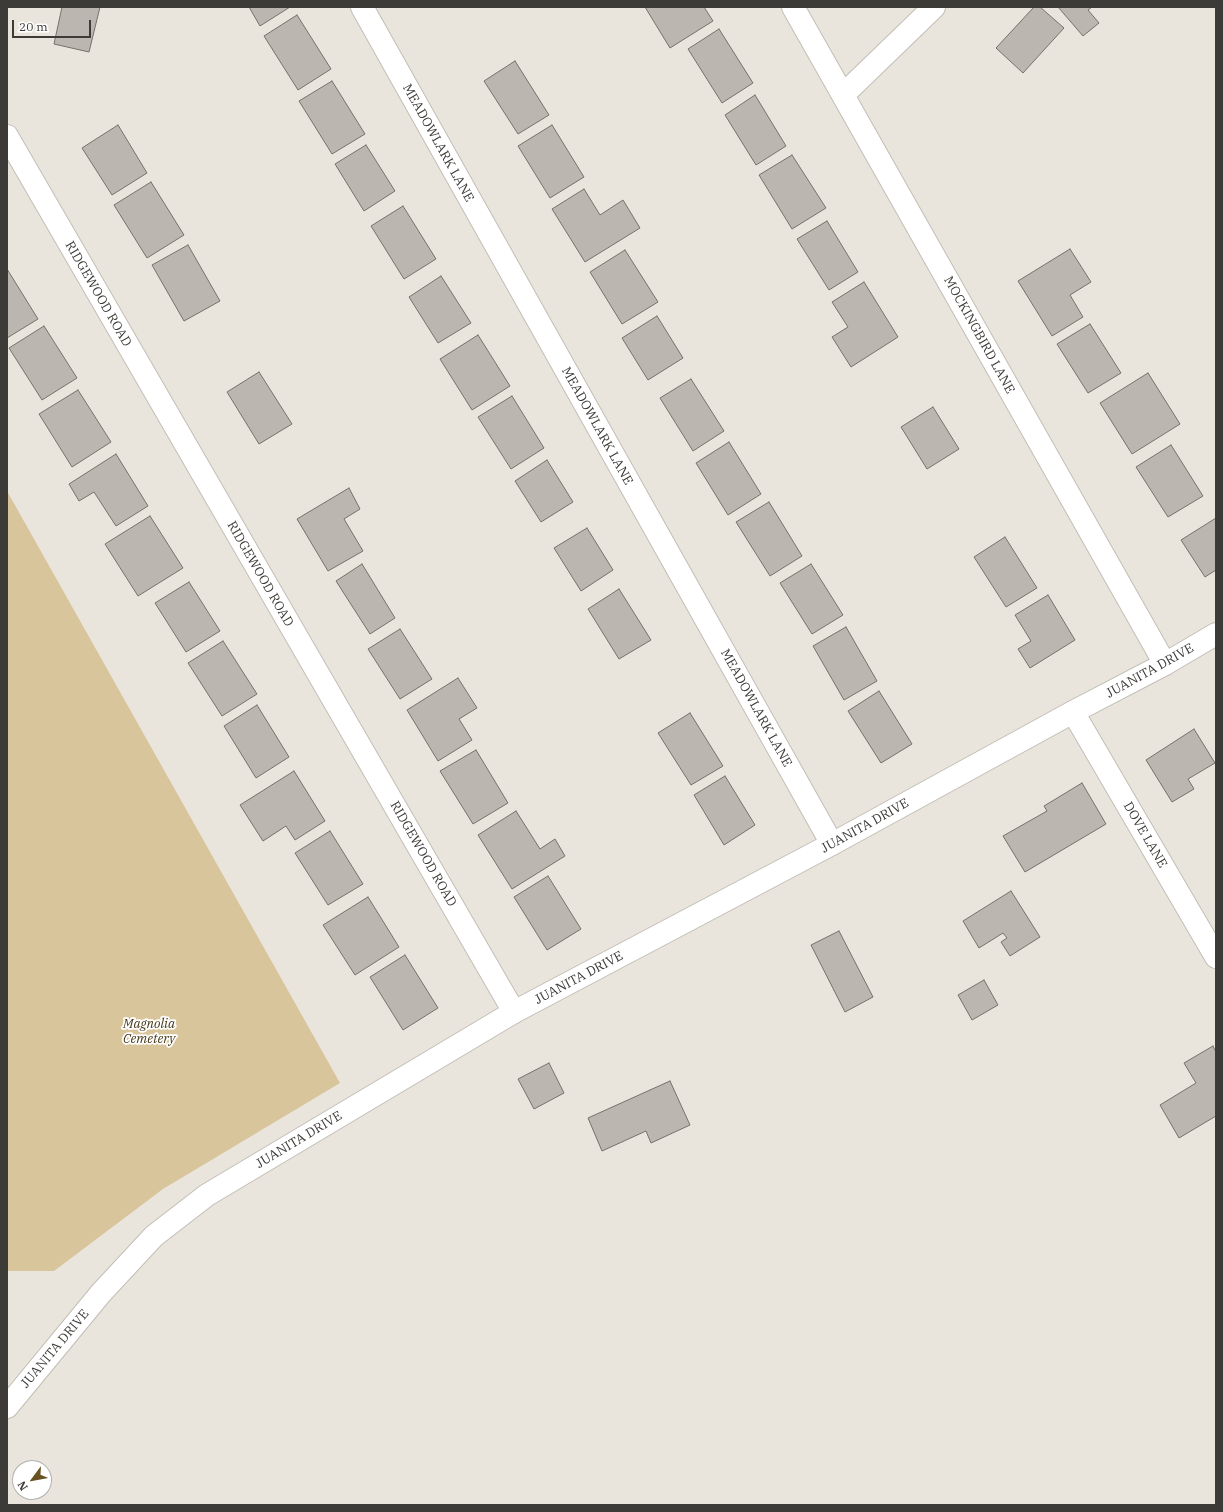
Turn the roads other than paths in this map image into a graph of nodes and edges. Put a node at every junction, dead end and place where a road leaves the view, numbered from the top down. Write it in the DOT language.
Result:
graph roads {
  1 [pos="362,7"];
  2 [pos="793,7"];
  3 [pos="934,7"];
  4 [pos="843,94"];
  5 [pos="7,136"];
  6 [pos="1216,634"];
  7 [pos="1165,664"];
  8 [pos="1073,712"];
  9 [pos="832,844"];
  10 [pos="1216,957"];
  11 [pos="514,1012"];
  12 [pos="7,1407"];
  1 -- 9 [label="street, MEADOWLARK LANE"];
  2 -- 4 [label="street, MOCKINGBIRD LANE"];
  3 -- 4 [label="street"];
  4 -- 7 [label="street, MOCKINGBIRD LANE"];
  5 -- 11 [label="street, RIDGEWOOD ROAD"];
  6 -- 7 [label="street, JUANITA DRIVE"];
  7 -- 8 [label="street, JUANITA DRIVE"];
  8 -- 9 [label="street, JUANITA DRIVE"];
  8 -- 10 [label="street, DOVE LANE"];
  9 -- 11 [label="street, JUANITA DRIVE"];
  11 -- 12 [label="street, JUANITA DRIVE"];
}
